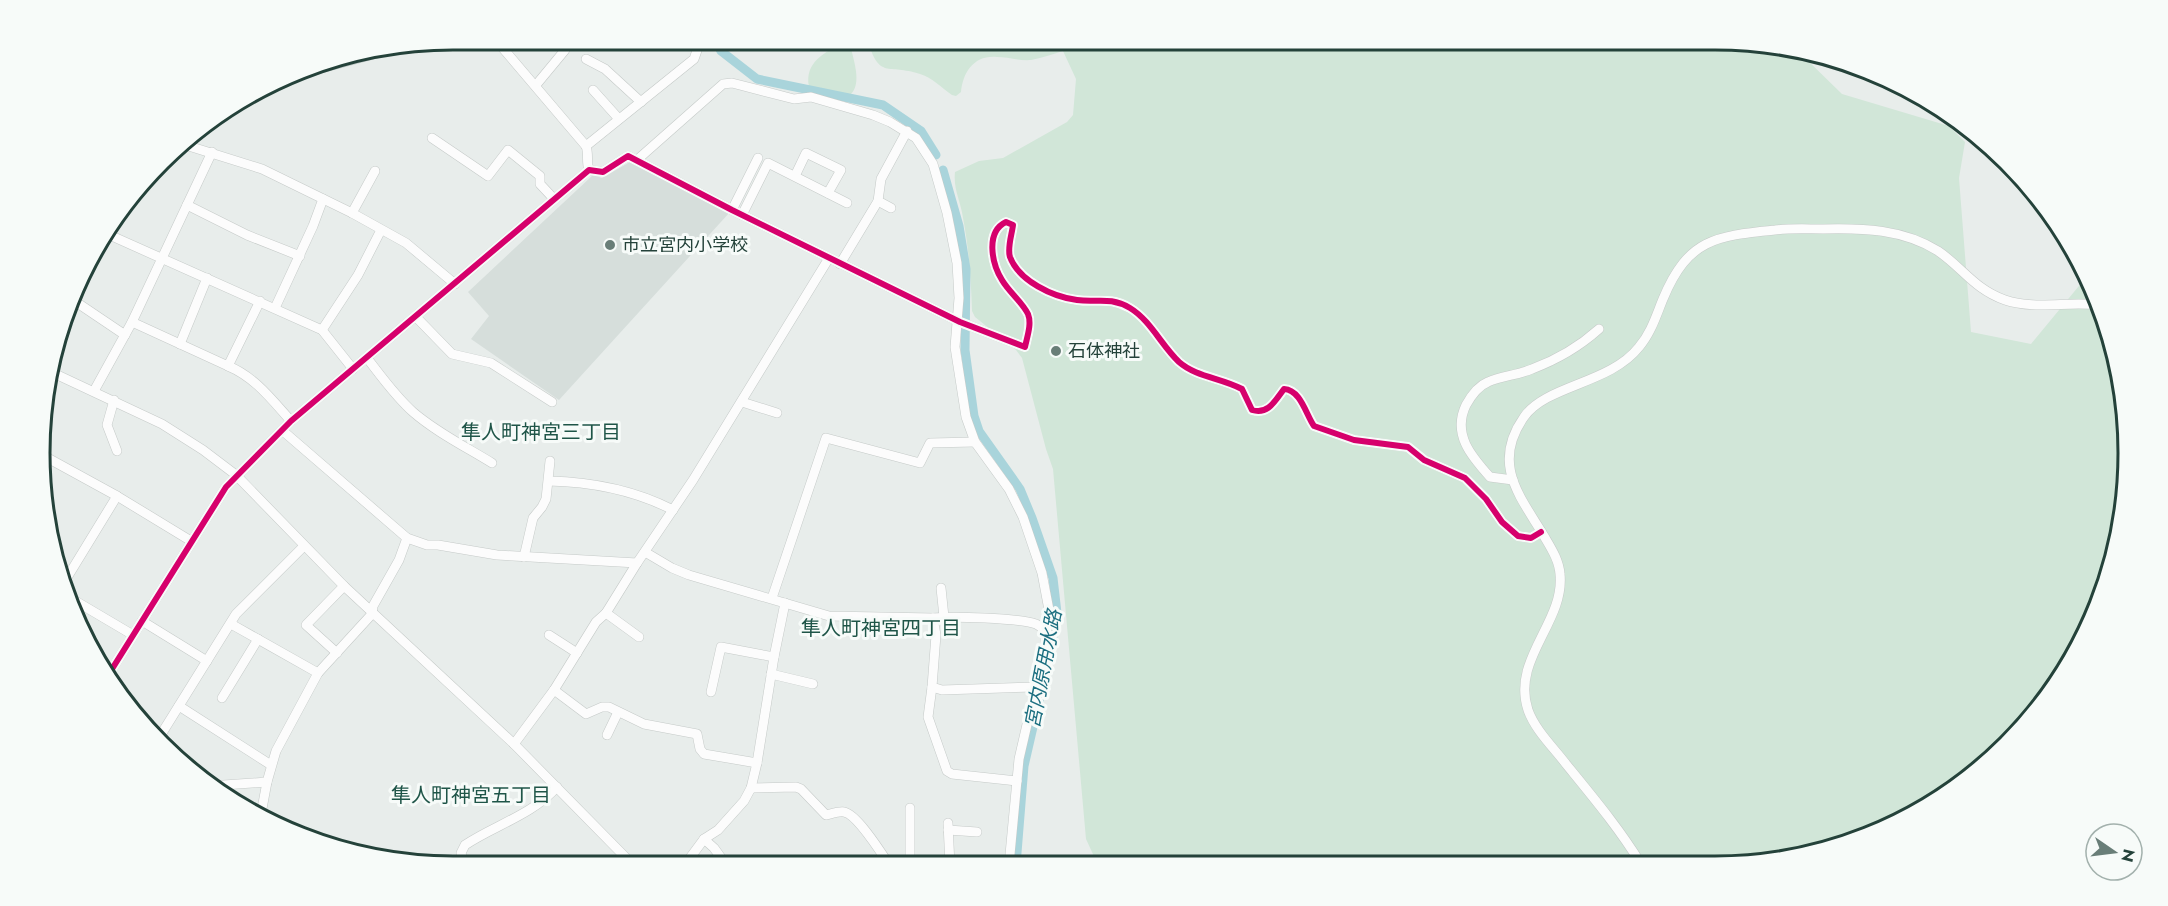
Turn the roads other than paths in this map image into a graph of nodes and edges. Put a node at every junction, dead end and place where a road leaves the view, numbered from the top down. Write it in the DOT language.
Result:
graph roads {
  1 [pos="505,50"];
  2 [pos="565,50"];
  3 [pos="697,50"];
  4 [pos="586,59"];
  5 [pos="536,85"];
  6 [pos="592,90"];
  7 [pos="641,102"];
  8 [pos="619,119"];
  9 [pos="907,131"];
  10 [pos="432,138"];
  11 [pos="191,146"];
  12 [pos="586,146"];
  13 [pos="212,152"];
  14 [pos="758,158"];
  15 [pos="637,160"];
  16 [pos="589,170"];
  17 [pos="375,171"];
  18 [pos="795,176"];
  19 [pos="828,193"];
  20 [pos="323,199"];
  21 [pos="554,199"];
  22 [pos="878,201"];
  23 [pos="848,203"];
  24 [pos="187,205"];
  25 [pos="891,208"];
  26 [pos="732,210"];
  27 [pos="352,213"];
  28 [pos="742,214"];
  29 [pos="381,230"];
  30 [pos="113,237"];
  31 [pos="300,256"];
  32 [pos="829,258"];
  33 [pos="163,259"];
  34 [pos="840,264"];
  35 [pos="207,278"];
  36 [pos="455,284"];
  37 [pos="260,302"];
  38 [pos="2090,303"];
  39 [pos="79,304"];
  40 [pos="275,308"];
  41 [pos="416,317"];
  42 [pos="958,321"];
  43 [pos="132,322"];
  44 [pos="1599,329"];
  45 [pos="322,330"];
  46 [pos="125,335"];
  47 [pos="180,344"];
  48 [pos="367,358"];
  49 [pos="228,366"];
  50 [pos="353,369"];
  51 [pos="57,376"];
  52 [pos="94,391"];
  53 [pos="114,400"];
  54 [pos="552,402"];
  55 [pos="742,402"];
  56 [pos="777,413"];
  57 [pos="291,421"];
  58 [pos="283,431"];
  59 [pos="975,442"];
  60 [pos="117,451"];
  61 [pos="50,459"];
  62 [pos="550,461"];
  63 [pos="492,463"];
  64 [pos="236,476"];
  65 [pos="1513,480"];
  66 [pos="549,481"];
  67 [pos="117,496"];
  68 [pos="673,510"];
  69 [pos="1541,532"];
  70 [pos="407,538"];
  71 [pos="191,541"];
  72 [pos="304,546"];
  73 [pos="645,552"];
  74 [pos="524,557"];
  75 [pos="636,563"];
  76 [pos="69,575"];
  77 [pos="344,586"];
  78 [pos="941,588"];
  79 [pos="772,598"];
  80 [pos="785,603"];
  81 [pos="80,607"];
  82 [pos="606,613"];
  83 [pos="372,614"];
  84 [pos="944,617"];
  85 [pos="933,618"];
  86 [pos="142,621"];
  87 [pos="231,624"];
  88 [pos="1047,632"];
  89 [pos="133,635"];
  90 [pos="549,635"];
  91 [pos="639,637"];
  92 [pos="258,639"];
  93 [pos="337,653"];
  94 [pos="577,653"];
  95 [pos="774,657"];
  96 [pos="207,661"];
  97 [pos="113,669"];
  98 [pos="318,673"];
  99 [pos="771,674"];
  100 [pos="813,684"];
  101 [pos="932,687"];
  102 [pos="1035,687"];
  103 [pos="554,690"];
  104 [pos="711,692"];
  105 [pos="222,698"];
  106 [pos="179,706"];
  107 [pos="618,712"];
  108 [pos="163,732"];
  109 [pos="607,735"];
  110 [pos="514,744"];
  111 [pos="757,763"];
  112 [pos="271,765"];
  113 [pos="1017,781"];
  114 [pos="267,782"];
  115 [pos="224,785"];
  116 [pos="557,787"];
  117 [pos="751,788"];
  118 [pos="262,808"];
  119 [pos="910,808"];
  120 [pos="977,832"];
  121 [pos="704,839"];
  122 [pos="462,856"];
  123 [pos="624,856"];
  124 [pos="691,856"];
  125 [pos="720,856"];
  126 [pos="883,856"];
  127 [pos="910,856"];
  128 [pos="950,856"];
  129 [pos="1010,856"];
  130 [pos="1636,856"];
  1 -- 5 [label="street"];
  2 -- 5 [label="street"];
  3 -- 7 [label="street"];
  4 -- 7 [label="street"];
  5 -- 12 [label="street"];
  6 -- 8 [label="street"];
  7 -- 8 [label="street"];
  8 -- 12 [label="street"];
  9 -- 15 [label="street"];
  9 -- 22 [label="street"];
  9 -- 42 [label="street"];
  10 -- 21 [label="street"];
  11 -- 13 [label="street"];
  12 -- 16 [label="street"];
  13 -- 20 [label="street"];
  13 -- 24 [label="street"];
  14 -- 26 [label="street"];
  15 -- 16 [label="street"];
  15 -- 26 [label="street"];
  16 -- 21 [label="street"];
  17 -- 27 [label="street"];
  18 -- 19 [label="street"];
  18 -- 19 [label="street"];
  18 -- 28 [label="street"];
  19 -- 23 [label="street"];
  20 -- 27 [label="street"];
  20 -- 31 [label="street"];
  21 -- 36 [label="street"];
  22 -- 25 [label="street"];
  22 -- 34 [label="street"];
  24 -- 31 [label="street"];
  24 -- 33 [label="street"];
  26 -- 28 [label="street"];
  27 -- 29 [label="street"];
  28 -- 32 [label="street"];
  29 -- 36 [label="street"];
  29 -- 45 [label="street"];
  30 -- 33 [label="street"];
  31 -- 40 [label="street"];
  32 -- 34 [label="street"];
  32 -- 55 [label="street"];
  33 -- 35 [label="street"];
  33 -- 43 [label="street"];
  34 -- 42 [label="street"];
  35 -- 37 [label="street"];
  35 -- 47 [label="street"];
  36 -- 41 [label="street"];
  37 -- 40 [label="street"];
  37 -- 49 [label="street"];
  38 -- 65 [label="street"];
  39 -- 46 [label="street"];
  40 -- 45 [label="street"];
  41 -- 48 [label="street"];
  41 -- 54 [label="street"];
  42 -- 59 [label="street"];
  42 -- 69 [label="street"];
  43 -- 46 [label="street"];
  43 -- 47 [label="street"];
  44 -- 65 [label="street"];
  45 -- 50 [label="street"];
  46 -- 52 [label="street"];
  47 -- 49 [label="street"];
  48 -- 50 [label="street"];
  48 -- 63 [label="street"];
  49 -- 57 [label="street"];
  50 -- 57 [label="street"];
  51 -- 52 [label="street"];
  52 -- 53 [label="street"];
  53 -- 60 [label="street"];
  53 -- 64 [label="street"];
  55 -- 56 [label="street"];
  55 -- 68 [label="street"];
  57 -- 58 [label="street"];
  58 -- 64 [label="street"];
  58 -- 70 [label="street"];
  59 -- 79 [label="street"];
  59 -- 88 [label="street"];
  61 -- 67 [label="street"];
  62 -- 66 [label="street"];
  64 -- 71 [label="street"];
  64 -- 72 [label="street"];
  65 -- 69 [label="street"];
  66 -- 68 [label="street"];
  66 -- 74 [label="street"];
  67 -- 71 [label="street"];
  67 -- 76 [label="street"];
  68 -- 73 [label="street"];
  69 -- 130 [label="street"];
  70 -- 74 [label="street"];
  70 -- 83 [label="street"];
  71 -- 86 [label="street"];
  72 -- 77 [label="street"];
  72 -- 87 [label="street"];
  73 -- 75 [label="street"];
  73 -- 79 [label="street"];
  74 -- 75 [label="street"];
  75 -- 82 [label="street"];
  77 -- 83 [label="street"];
  77 -- 93 [label="street"];
  78 -- 84 [label="street"];
  79 -- 80 [label="street"];
  80 -- 85 [label="street"];
  80 -- 95 [label="street"];
  81 -- 89 [label="street"];
  82 -- 91 [label="street"];
  82 -- 94 [label="street"];
  83 -- 93 [label="street"];
  83 -- 110 [label="street"];
  84 -- 85 [label="street"];
  84 -- 88 [label="street"];
  85 -- 101 [label="street"];
  86 -- 89 [label="street"];
  86 -- 96 [label="street"];
  87 -- 92 [label="street"];
  87 -- 96 [label="street"];
  88 -- 102 [label="street"];
  89 -- 97 [label="street"];
  90 -- 94 [label="street"];
  92 -- 98 [label="street"];
  92 -- 105 [label="street"];
  93 -- 98 [label="street"];
  94 -- 103 [label="street"];
  95 -- 99 [label="street"];
  95 -- 104 [label="street"];
  96 -- 106 [label="street"];
  98 -- 112 [label="street"];
  99 -- 100 [label="street"];
  99 -- 111 [label="street"];
  101 -- 102 [label="street"];
  101 -- 113 [label="street"];
  102 -- 113 [label="street"];
  103 -- 107 [label="street"];
  103 -- 110 [label="street"];
  106 -- 108 [label="street"];
  106 -- 112 [label="street"];
  107 -- 109 [label="street"];
  107 -- 111 [label="street"];
  110 -- 116 [label="street"];
  111 -- 117 [label="street"];
  112 -- 114 [label="street"];
  113 -- 129 [label="street"];
  114 -- 115 [label="street"];
  114 -- 118 [label="street"];
  116 -- 122 [label="street"];
  116 -- 123 [label="street"];
  117 -- 121 [label="street"];
  117 -- 126 [label="street"];
  119 -- 127 [label="street"];
  120 -- 128 [label="street"];
  121 -- 124 [label="street"];
  121 -- 125 [label="street"];
}
